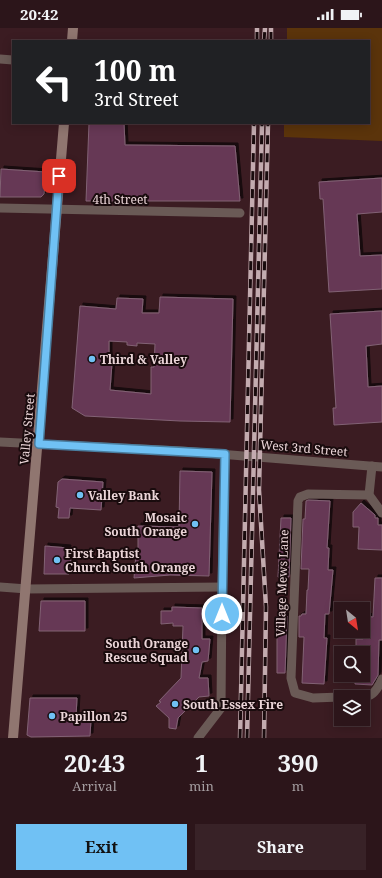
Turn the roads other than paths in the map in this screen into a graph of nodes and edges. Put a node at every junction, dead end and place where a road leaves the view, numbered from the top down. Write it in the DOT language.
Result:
graph roads {
  1 [pos="73,28"];
  2 [pos="72,40"];
  3 [pos="0,59"];
  4 [pos="12,60"];
  5 [pos="64,124"];
  6 [pos="0,208"];
  7 [pos="56,210"];
  8 [pos="240,212"];
  9 [pos="0,442"];
  10 [pos="39,444"];
  11 [pos="225,454"];
  12 [pos="372,466"];
  13 [pos="382,467"];
  14 [pos="369,496"];
  15 [pos="382,513"];
  16 [pos="0,587"];
  17 [pos="222,587"];
  18 [pos="27,589"];
  19 [pos="382,679"];
  20 [pos="370,696"];
  21 [pos="334,697"];
  22 [pos="13,738"];
  23 [pos="198,738"];
  1 -- 2 [label="main road"];
  3 -- 4 [label="street"];
  5 -- 7 [label="main road, Valley Street"];
  6 -- 7 [label="street, 4th Street"];
  7 -- 8 [label="street, 4th Street"];
  7 -- 10 [label="main road, Valley Street"];
  9 -- 10 [label="street, West 3rd Street"];
  10 -- 11 [label="street, West 3rd Street"];
  10 -- 18 [label="main road, Valley Street"];
  11 -- 12 [label="street, West 3rd Street"];
  11 -- 17 [label="street"];
  12 -- 13 [label="street, West 3rd Street"];
  12 -- 14 [label="street"];
  14 -- 15 [label="street"];
  14 -- 21 [label="street, Village Mews Lane"];
  16 -- 18 [label="street"];
  17 -- 18 [label="street"];
  17 -- 23 [label="street"];
  18 -- 22 [label="main road, Valley Street"];
  19 -- 20 [label="street"];
}
